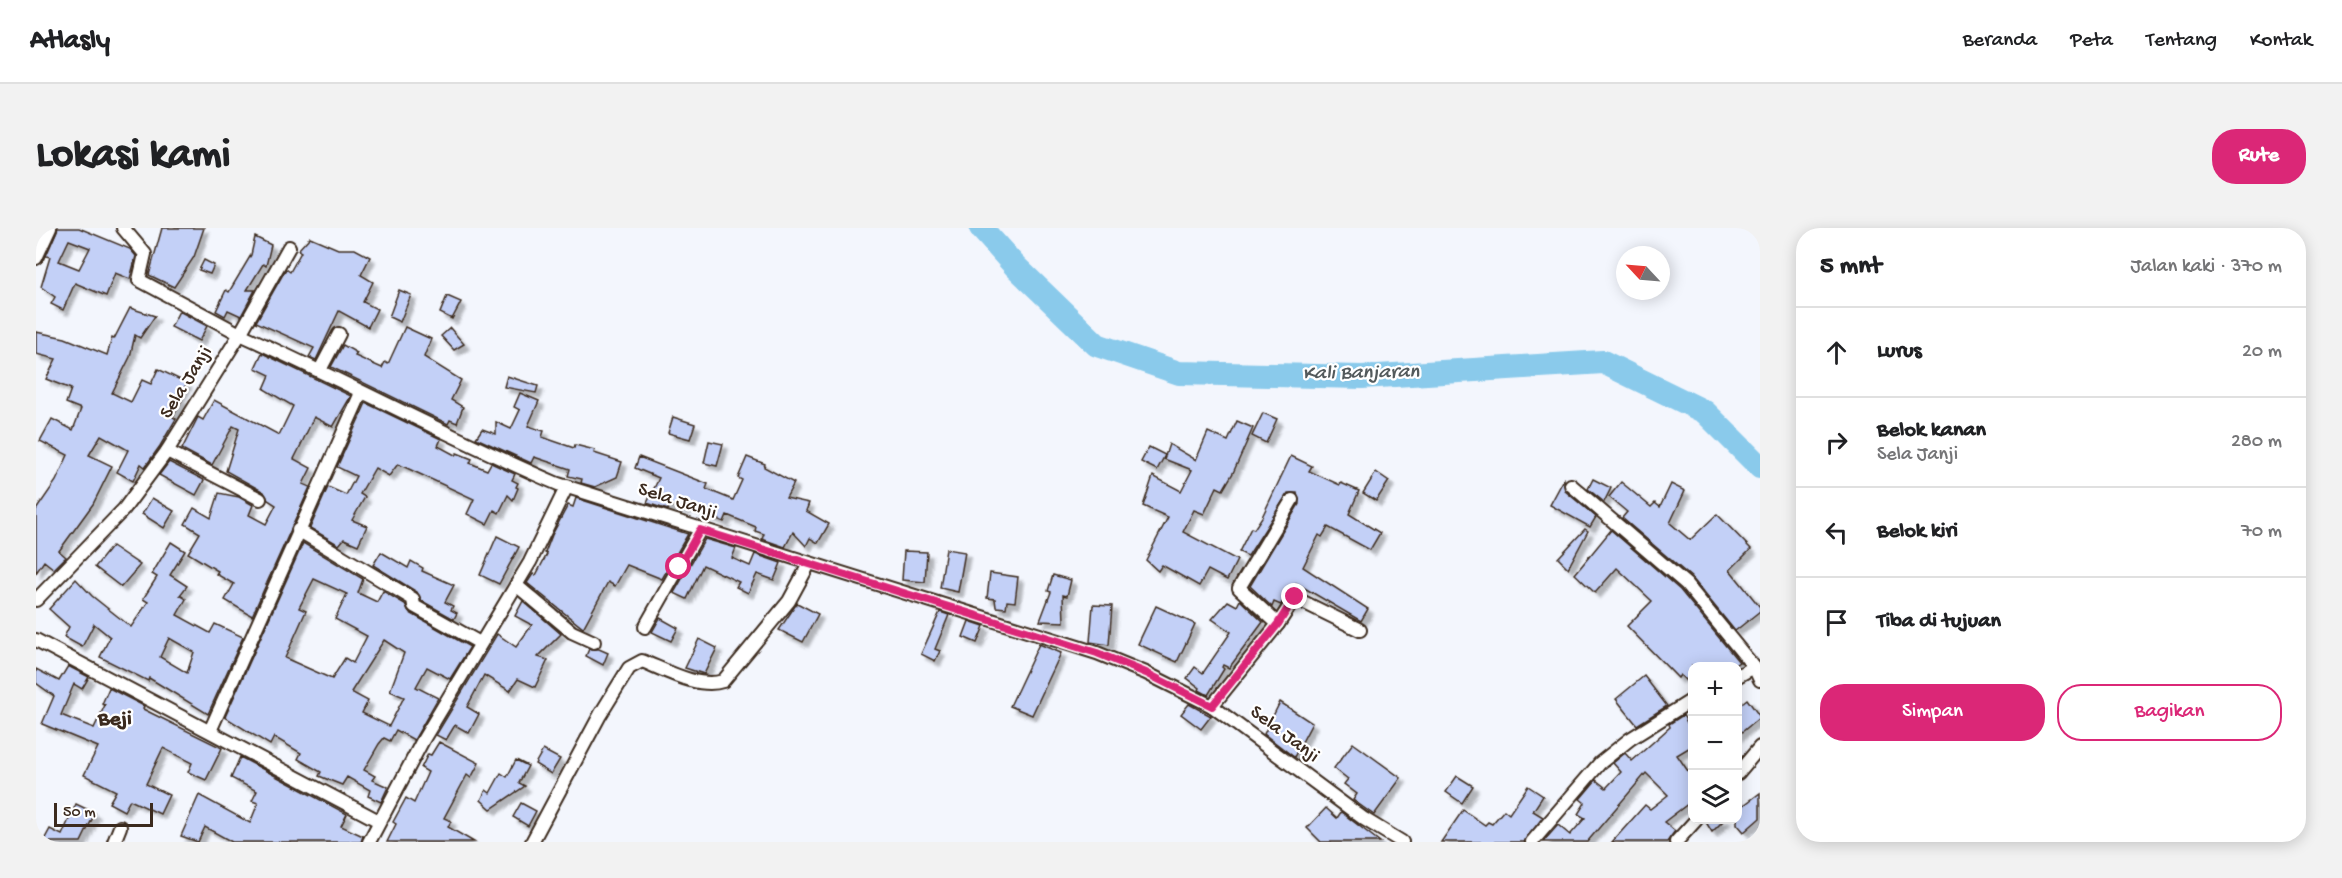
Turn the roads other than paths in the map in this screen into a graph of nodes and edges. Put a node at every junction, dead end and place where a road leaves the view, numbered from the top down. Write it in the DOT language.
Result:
graph roads {
  1 [pos="50,228"];
  2 [pos="123,228"];
  3 [pos="289,247"];
  4 [pos="36,258"];
  5 [pos="240,334"];
  6 [pos="339,334"];
  7 [pos="320,370"];
  8 [pos="361,393"];
  9 [pos="167,451"];
  10 [pos="1571,485"];
  11 [pos="567,486"];
  12 [pos="260,499"];
  13 [pos="1292,501"];
  14 [pos="298,530"];
  15 [pos="700,530"];
  16 [pos="809,564"];
  17 [pos="516,585"];
  18 [pos="36,600"];
  19 [pos="1278,624"];
  20 [pos="645,627"];
  21 [pos="1360,630"];
  22 [pos="36,640"];
  23 [pos="594,642"];
  24 [pos="480,643"];
  25 [pos="1754,667"];
  26 [pos="1742,673"];
  27 [pos="1760,680"];
  28 [pos="1688,702"];
  29 [pos="1212,706"];
  30 [pos="210,731"];
  31 [pos="1760,747"];
  32 [pos="1740,770"];
  33 [pos="379,820"];
  34 [pos="1692,824"];
  35 [pos="120,827"];
  36 [pos="114,842"];
  37 [pos="369,842"];
  38 [pos="532,842"];
  39 [pos="1402,842"];
  40 [pos="1532,842"];
  41 [pos="1676,842"];
  1 -- 4 [label="street"];
  2 -- 5 [label="street"];
  3 -- 5 [label="street"];
  5 -- 7 [label="street, Sela Janji"];
  5 -- 9 [label="street, Sela Janji"];
  6 -- 7 [label="street"];
  7 -- 8 [label="street, Sela Janji"];
  8 -- 11 [label="street, Sela Janji"];
  8 -- 14 [label="street"];
  9 -- 12 [label="street"];
  9 -- 18 [label="street, Sela Janji"];
  10 -- 25 [label="street"];
  11 -- 15 [label="street, Sela Janji"];
  11 -- 17 [label="street"];
  13 -- 19 [label="street"];
  14 -- 24 [label="street"];
  14 -- 30 [label="street"];
  15 -- 16 [label="street, Sela Janji"];
  15 -- 20 [label="street"];
  16 -- 29 [label="street, Sela Janji"];
  16 -- 38 [label="street"];
  17 -- 23 [label="street"];
  17 -- 24 [label="street"];
  19 -- 21 [label="street"];
  19 -- 29 [label="street"];
  22 -- 30 [label="street"];
  24 -- 33 [label="street"];
  25 -- 26 [label="street"];
  25 -- 27 [label="street"];
  28 -- 40 [label="street"];
  29 -- 39 [label="street, Sela Janji"];
  30 -- 33 [label="street"];
  31 -- 32 [label="street"];
  33 -- 37 [label="street"];
  34 -- 41 [label="street"];
  35 -- 36 [label="street"];
}
